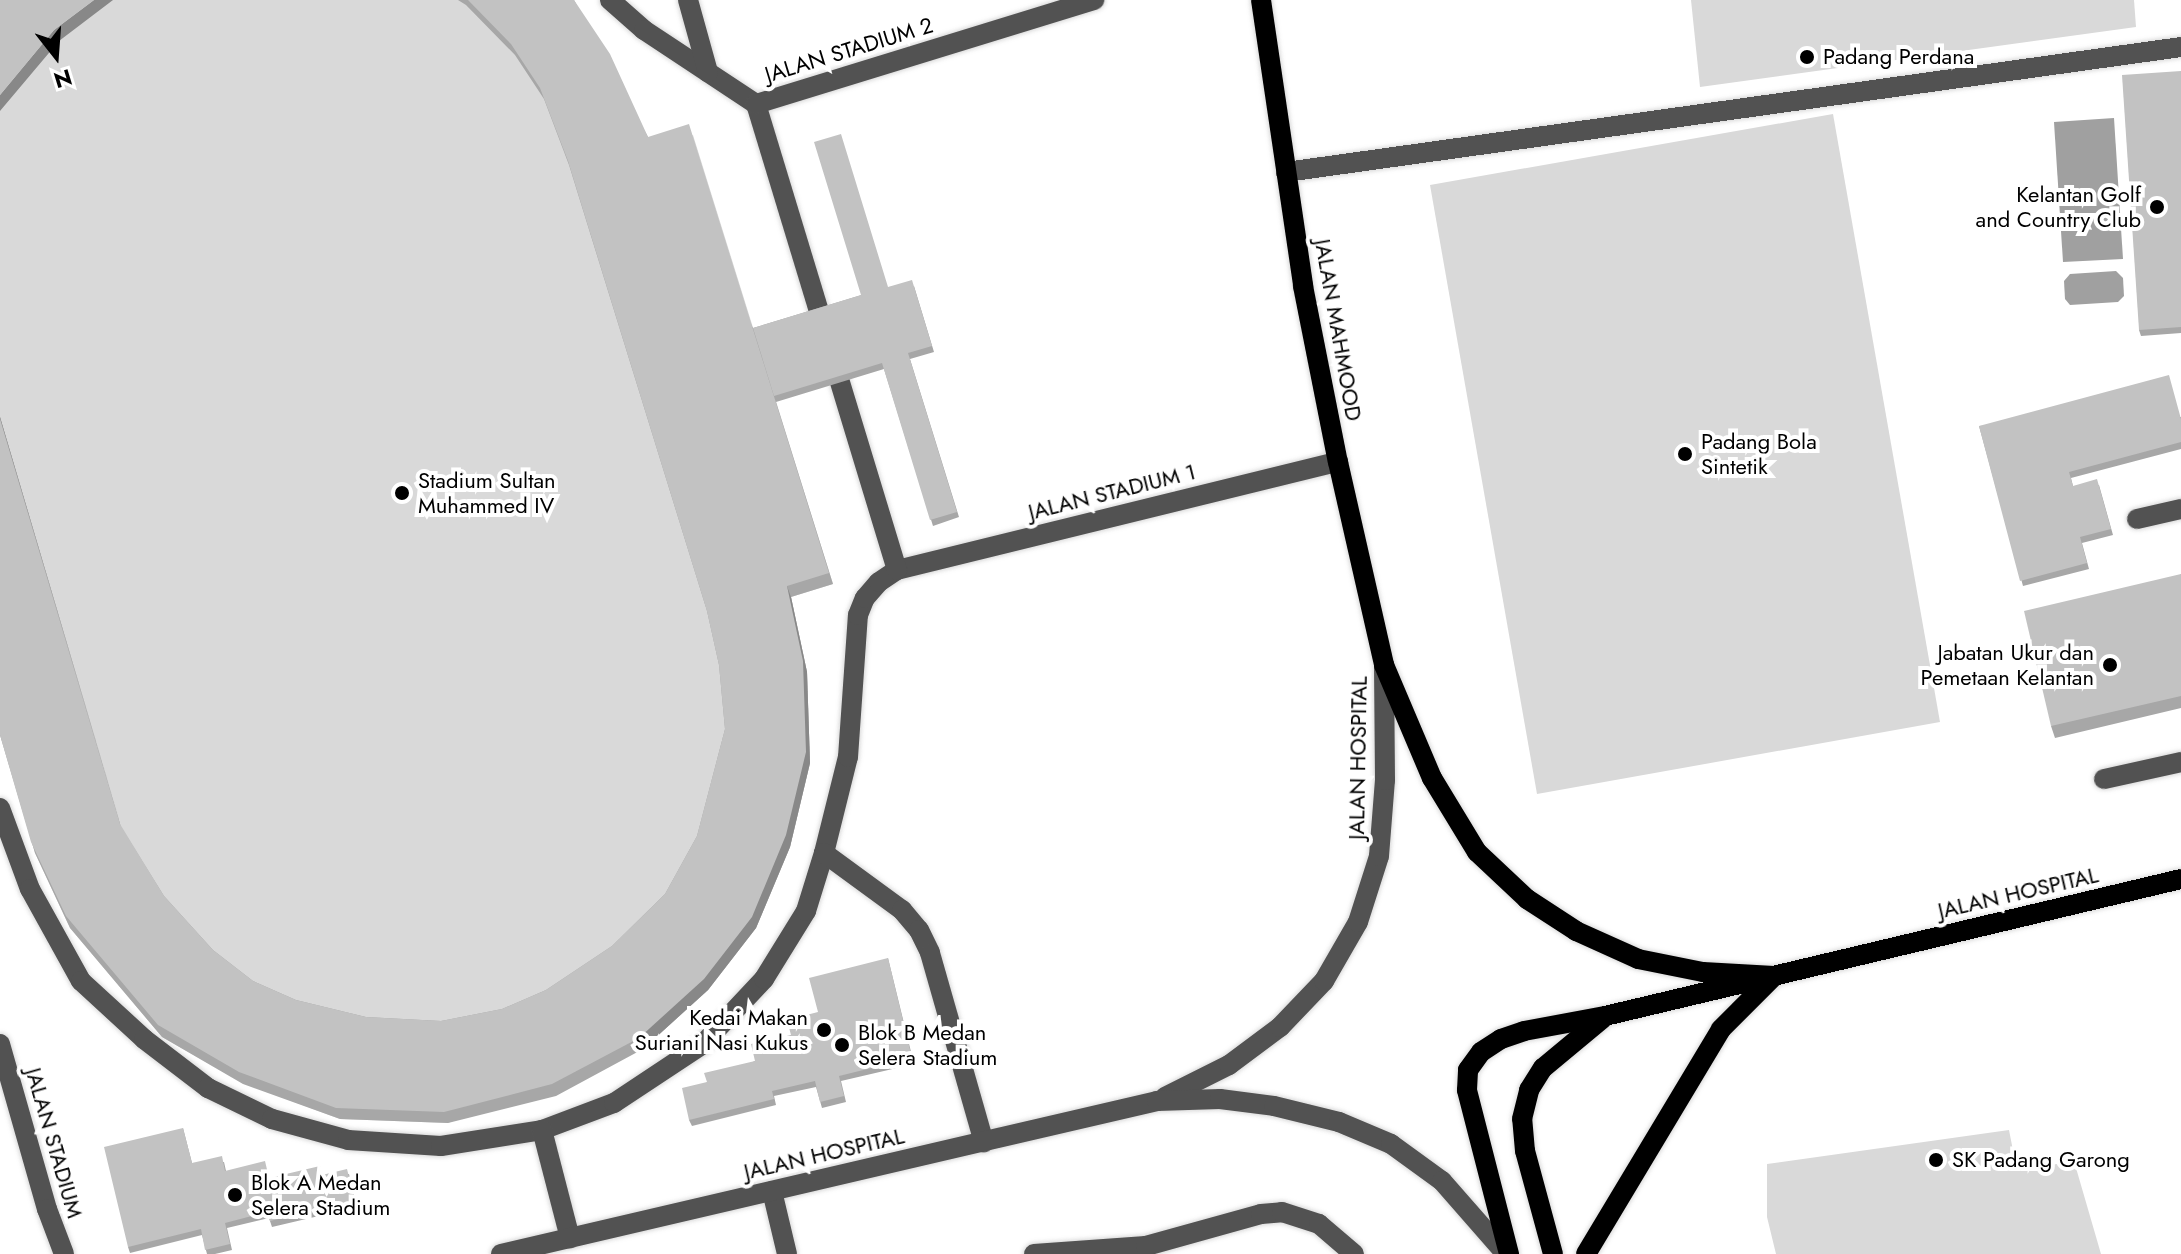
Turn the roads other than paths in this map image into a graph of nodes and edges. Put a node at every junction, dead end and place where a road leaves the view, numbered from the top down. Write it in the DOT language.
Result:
graph roads {
  1 [pos="610,0"];
  2 [pos="688,0"];
  3 [pos="1094,0"];
  4 [pos="1261,0"];
  5 [pos="2181,47"];
  6 [pos="708,72"];
  7 [pos="756,104"];
  8 [pos="1286,172"];
  9 [pos="820,314"];
  10 [pos="840,382"];
  11 [pos="1338,462"];
  12 [pos="2181,509"];
  13 [pos="2137,519"];
  14 [pos="897,570"];
  15 [pos="1384,665"];
  16 [pos="2181,762"];
  17 [pos="2104,779"];
  18 [pos="0,808"];
  19 [pos="824,853"];
  20 [pos="2181,879"];
  21 [pos="1774,976"];
  22 [pos="1605,1016"];
  23 [pos="0,1044"];
  24 [pos="1157,1101"];
  25 [pos="542,1130"];
  26 [pos="984,1142"];
  27 [pos="772,1191"];
  28 [pos="570,1238"];
  29 [pos="64,1254"];
  30 [pos="501,1254"];
  31 [pos="787,1254"];
  32 [pos="1034,1254"];
  33 [pos="1354,1254"];
  34 [pos="1508,1254"];
  35 [pos="1553,1254"];
  36 [pos="1586,1254"];
  1 -- 6 [label="street"];
  2 -- 6 [label="street"];
  3 -- 7 [label="street, JALAN STADIUM 2"];
  4 -- 8 [label="main road, JALAN MAHMOOD"];
  5 -- 8 [label="street"];
  6 -- 7 [label="street"];
  7 -- 9 [label="street"];
  8 -- 11 [label="main road, JALAN MAHMOOD"];
  10 -- 14 [label="street"];
  11 -- 14 [label="street, JALAN STADIUM 1"];
  11 -- 15 [label="main road, JALAN MAHMOOD"];
  12 -- 13 [label="street"];
  14 -- 19 [label="street"];
  15 -- 21 [label="main road, JALAN HOSPITAL"];
  15 -- 24 [label="street, JALAN HOSPITAL"];
  16 -- 17 [label="street"];
  18 -- 25 [label="street"];
  19 -- 25 [label="street"];
  19 -- 26 [label="street"];
  20 -- 21 [label="main road, JALAN HOSPITAL"];
  21 -- 22 [label="main road, JALAN HOSPITAL"];
  21 -- 36 [label="main road"];
  22 -- 34 [label="main road"];
  22 -- 35 [label="main road"];
  23 -- 29 [label="street, JALAN STADIUM"];
  24 -- 26 [label="street, JALAN HOSPITAL"];
  24 -- 34 [label="street, JALAN HOSPITAL"];
  25 -- 28 [label="street"];
  26 -- 27 [label="street, JALAN HOSPITAL"];
  27 -- 28 [label="street, JALAN HOSPITAL"];
  27 -- 31 [label="street"];
  28 -- 30 [label="street, JALAN HOSPITAL"];
  32 -- 33 [label="street"];
}
